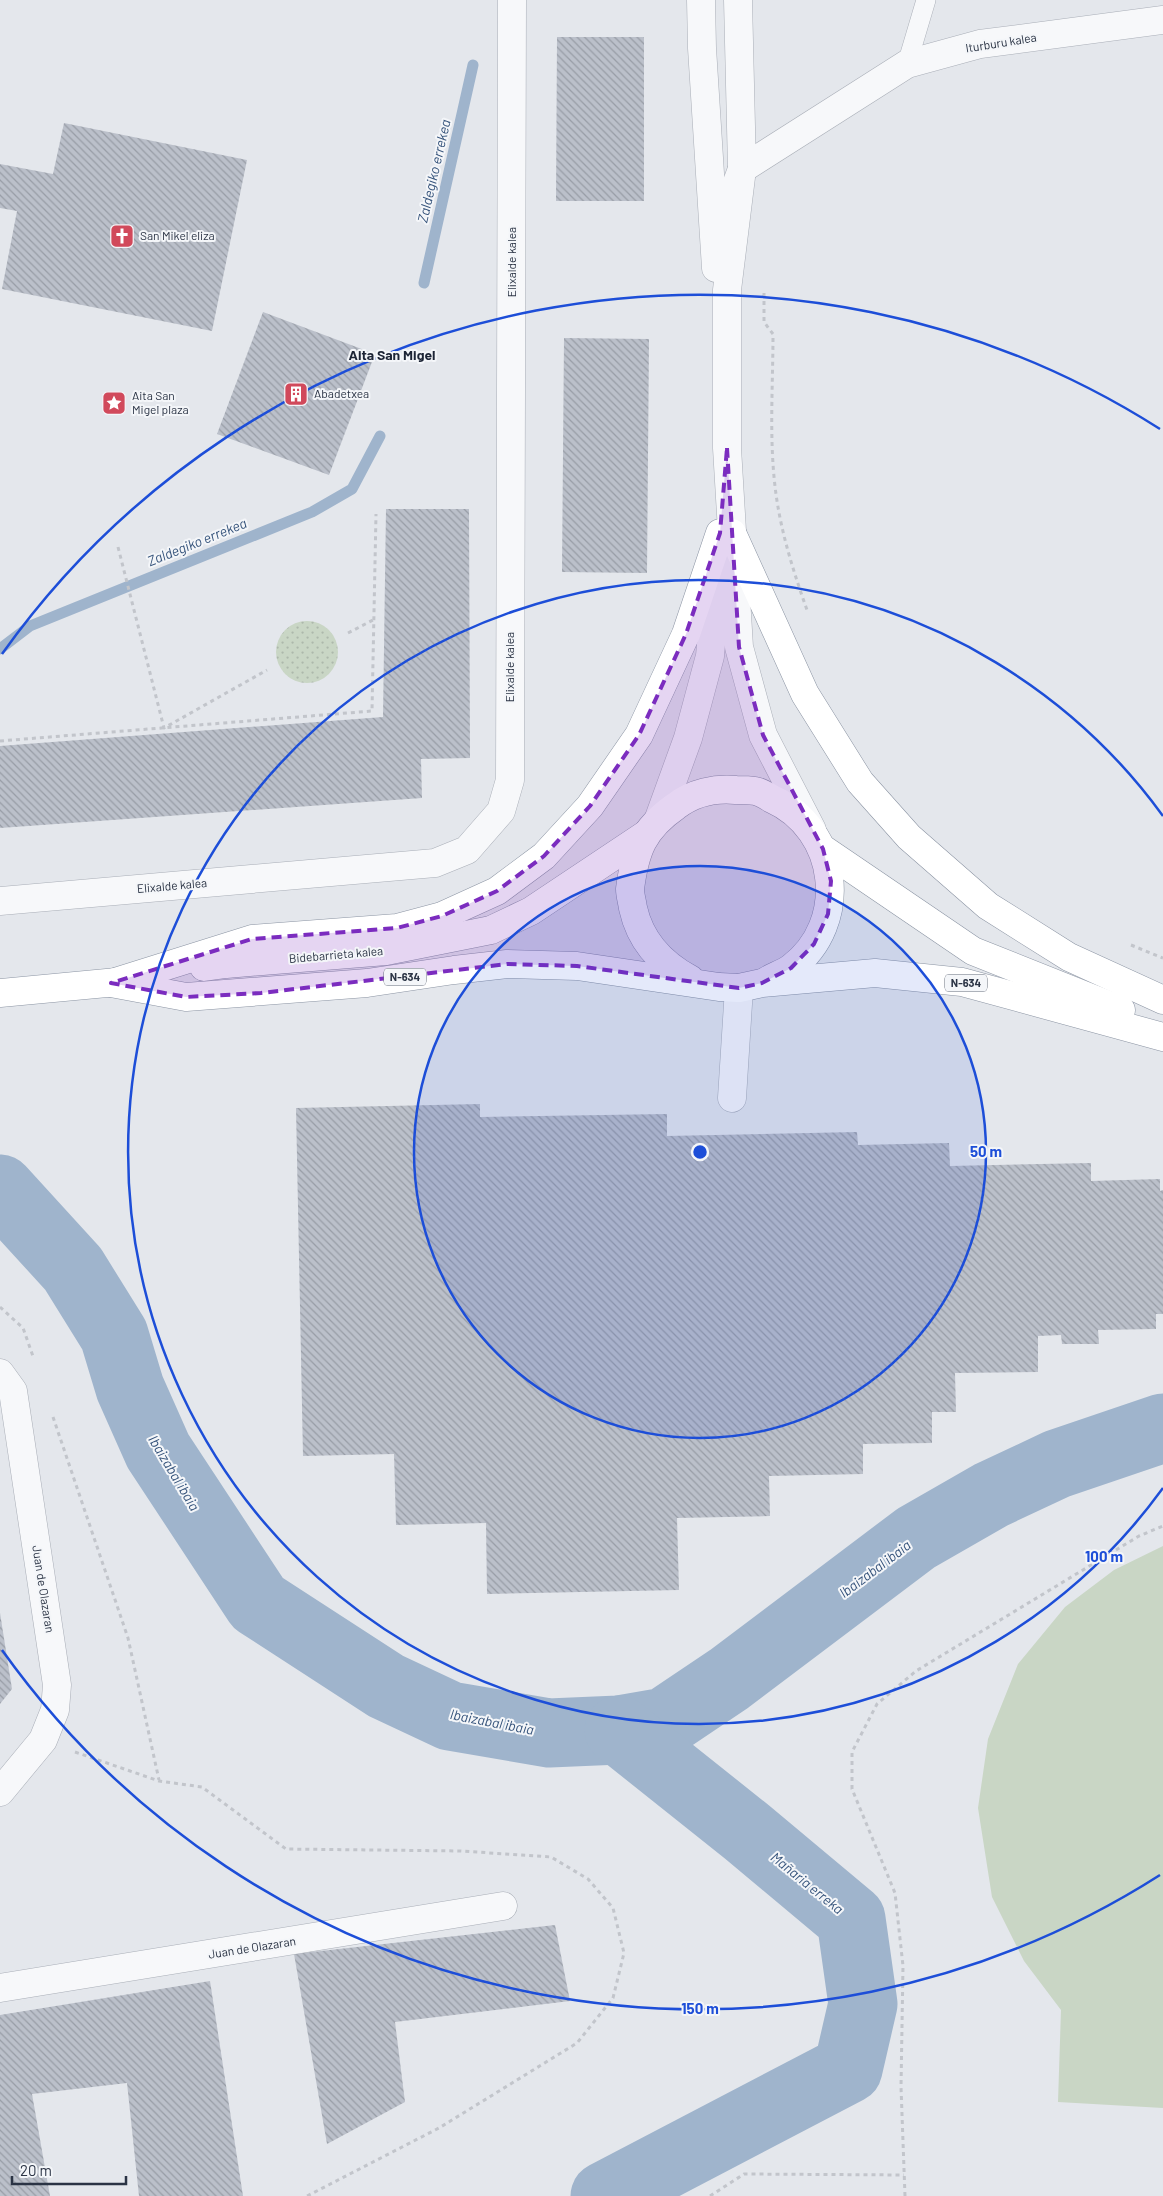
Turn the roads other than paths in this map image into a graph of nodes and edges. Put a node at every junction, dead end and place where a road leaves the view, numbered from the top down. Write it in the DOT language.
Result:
graph roads {
  1 [pos="512,0"];
  2 [pos="701,0"];
  3 [pos="719,0"];
  4 [pos="738,0"];
  5 [pos="926,0"];
  6 [pos="1163,20"];
  7 [pos="907,64"];
  8 [pos="741,110"];
  9 [pos="742,169"];
  10 [pos="715,237"];
  11 [pos="727,290"];
  12 [pos="726,533"];
  13 [pos="652,826"];
  14 [pos="818,839"];
  15 [pos="0,901"];
  16 [pos="111,984"];
  17 [pos="699,984"];
  18 [pos="750,986"];
  19 [pos="0,993"];
  20 [pos="1163,1000"];
  21 [pos="1163,1026"];
  22 [pos="1163,1037"];
  23 [pos="732,1098"];
  24 [pos="0,1373"];
  25 [pos="0,1792"];
  26 [pos="503,1906"];
  27 [pos="0,1988"];
  1 -- 15 [label="street, Elixalde kalea"];
  2 -- 10 [label="street"];
  3 -- 8 [label="street"];
  4 -- 8 [label="street"];
  5 -- 7 [label="lane"];
  6 -- 7 [label="street, Iturburu kalea"];
  7 -- 9 [label="street, Iturburu kalea"];
  8 -- 9 [label="street"];
  9 -- 10 [label="street"];
  9 -- 11 [label="street"];
  10 -- 11 [label="street"];
  11 -- 12 [label="street"];
  12 -- 13 [label="street"];
  12 -- 14 [label="street"];
  12 -- 16 [label="highway"];
  12 -- 20 [label="highway"];
  13 -- 14 [label="highway, N-634"];
  13 -- 16 [label="highway, Bidebarrieta kalea / N-634"];
  13 -- 17 [label="highway, N-634"];
  14 -- 18 [label="highway"];
  14 -- 21 [label="highway, N-634"];
  16 -- 17 [label="highway, N-634"];
  16 -- 19 [label="highway, Bidebarrieta kalea / N-634"];
  17 -- 18 [label="highway, N-634"];
  18 -- 22 [label="highway, N-634"];
  18 -- 23 [label="street"];
  24 -- 25 [label="street, Juan de Olazaran"];
  26 -- 27 [label="street, Juan de Olazaran"];
}
